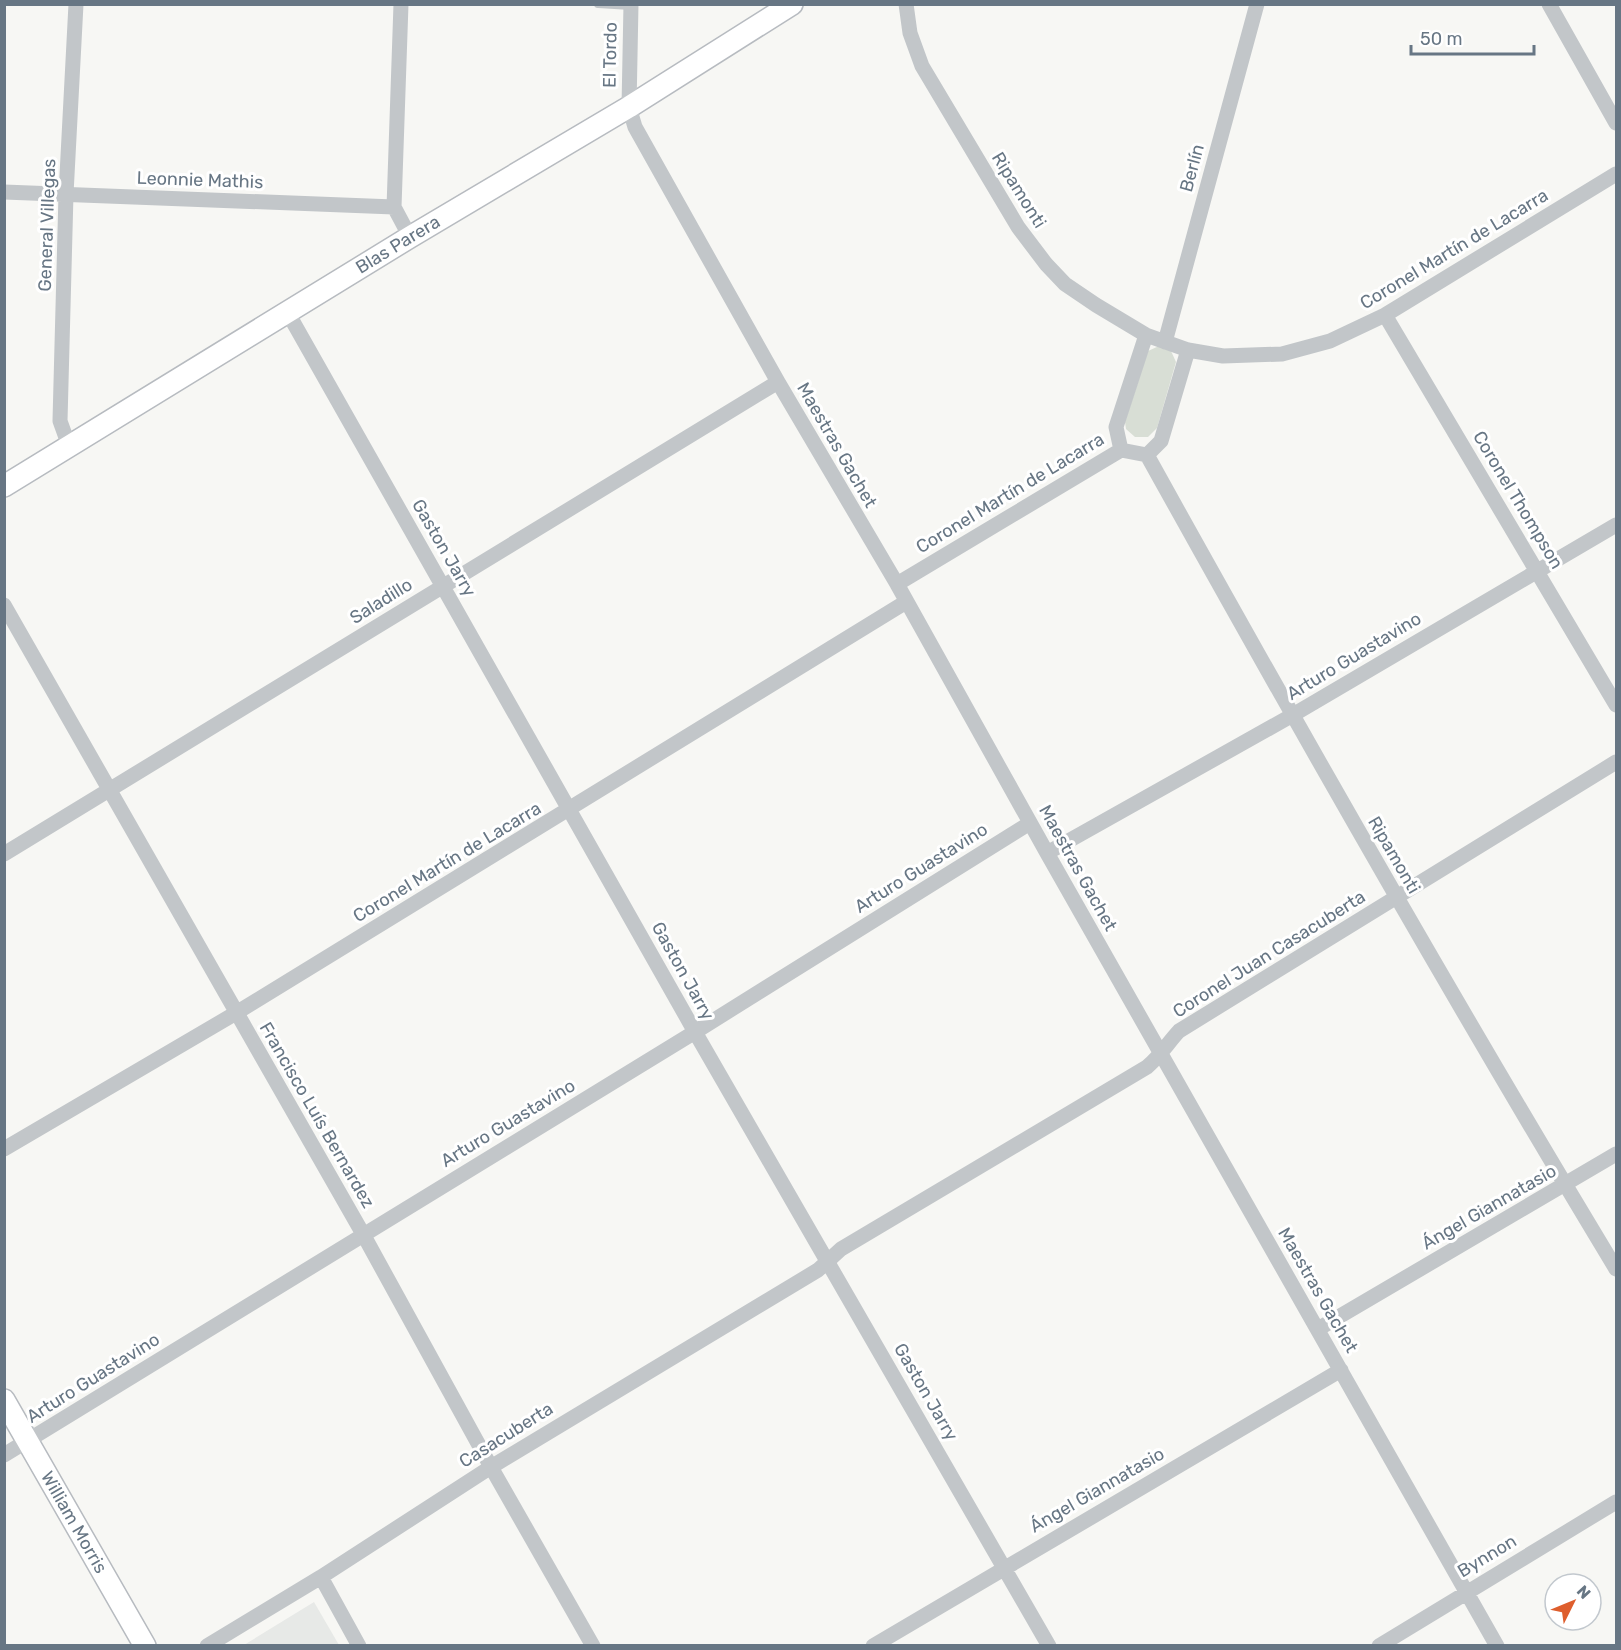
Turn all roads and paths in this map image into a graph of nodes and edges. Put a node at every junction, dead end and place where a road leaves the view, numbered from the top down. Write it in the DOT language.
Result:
graph roads {
  1 [pos="76,4"];
  2 [pos="401,4"];
  3 [pos="598,4"];
  4 [pos="792,4"];
  5 [pos="906,4"];
  6 [pos="1257,4"];
  7 [pos="1549,4"];
  8 [pos="631,5"];
  9 [pos="629,107"];
  10 [pos="1617,123"];
  11 [pos="1617,174"];
  12 [pos="4,192"];
  13 [pos="66,194"];
  14 [pos="393,207"];
  15 [pos="410,237"];
  16 [pos="288,313"];
  17 [pos="1386,315"];
  18 [pos="1146,335"];
  19 [pos="1165,342"];
  20 [pos="1188,350"];
  21 [pos="778,382"];
  22 [pos="69,446"];
  23 [pos="1121,450"];
  24 [pos="1147,455"];
  25 [pos="4,486"];
  26 [pos="1617,525"];
  27 [pos="1537,571"];
  28 [pos="897,584"];
  29 [pos="443,586"];
  30 [pos="906,602"];
  31 [pos="4,605"];
  32 [pos="1617,705"];
  33 [pos="1291,716"];
  34 [pos="1617,762"];
  35 [pos="109,790"];
  36 [pos="570,810"];
  37 [pos="1030,823"];
  38 [pos="1047,853"];
  39 [pos="4,854"];
  40 [pos="1396,898"];
  41 [pos="236,1013"];
  42 [pos="695,1032"];
  43 [pos="1162,1055"];
  44 [pos="4,1149"];
  45 [pos="1617,1154"];
  46 [pos="1566,1185"];
  47 [pos="363,1234"];
  48 [pos="828,1262"];
  49 [pos="1617,1269"];
  50 [pos="1318,1329"];
  51 [pos="1341,1370"];
  52 [pos="4,1400"];
  53 [pos="28,1441"];
  54 [pos="4,1455"];
  55 [pos="491,1467"];
  56 [pos="1617,1502"];
  57 [pos="1004,1567"];
  58 [pos="321,1577"];
  59 [pos="1467,1592"];
  60 [pos="145,1646"];
  61 [pos="207,1646"];
  62 [pos="359,1646"];
  63 [pos="594,1646"];
  64 [pos="873,1646"];
  65 [pos="1049,1646"];
  66 [pos="1379,1646"];
  67 [pos="1497,1646"];
  1 -- 13 [label="street, General Villegas"];
  2 -- 14 [label="street"];
  3 -- 8 [label="lane"];
  4 -- 9 [label="street, Blas Parera"];
  5 -- 18 [label="street, Ripamonti"];
  6 -- 19 [label="street, Berlín"];
  7 -- 10 [label="street"];
  8 -- 9 [label="street, El Tordo"];
  9 -- 15 [label="street, Blas Parera"];
  9 -- 21 [label="street, Maestras Gachet"];
  11 -- 17 [label="street, Coronel Martín de Lacarra"];
  12 -- 13 [label="street, Leonnie Mathis"];
  13 -- 14 [label="street, Leonnie Mathis"];
  13 -- 22 [label="street, General Villegas"];
  14 -- 15 [label="street"];
  15 -- 16 [label="street, Blas Parera"];
  16 -- 22 [label="street, Blas Parera"];
  16 -- 29 [label="street, Gaston Jarry"];
  17 -- 20 [label="street, Coronel Martín de Lacarra"];
  17 -- 27 [label="street, Coronel Thompson"];
  18 -- 19 [label="street, Ripamonti"];
  18 -- 23 [label="street"];
  19 -- 20 [label="street, Coronel Martín de Lacarra"];
  20 -- 24 [label="street"];
  21 -- 28 [label="street, Maestras Gachet"];
  21 -- 29 [label="street, Saladillo"];
  22 -- 25 [label="street, Blas Parera"];
  23 -- 24 [label="street, Coronel Martín de Lacarra"];
  23 -- 28 [label="street, Coronel Martín de Lacarra"];
  24 -- 33 [label="street, Ripamonti"];
  26 -- 27 [label="street, Arturo Guastavino"];
  27 -- 32 [label="street, Coronel Thompson"];
  27 -- 33 [label="street, Arturo Guastavino"];
  28 -- 30 [label="street, Maestras Gachet"];
  29 -- 35 [label="street, Saladillo"];
  29 -- 36 [label="street, Gaston Jarry"];
  30 -- 36 [label="street, Coronel Martín de Lacarra"];
  30 -- 37 [label="street, Maestras Gachet"];
  31 -- 35 [label="street, Francisco Luís Bernardez"];
  33 -- 38 [label="street, Arturo Guastavino"];
  33 -- 40 [label="street, Ripamonti"];
  34 -- 40 [label="street, Coronel Juan Casacuberta"];
  35 -- 39 [label="street, Saladillo"];
  35 -- 41 [label="street, Francisco Luís Bernardez"];
  36 -- 41 [label="street, Coronel Martín de Lacarra"];
  36 -- 42 [label="street, Gaston Jarry"];
  37 -- 38 [label="street, Maestras Gachet"];
  37 -- 42 [label="street, Arturo Guastavino"];
  38 -- 43 [label="street, Maestras Gachet"];
  40 -- 43 [label="street, Coronel Juan Casacuberta"];
  40 -- 46 [label="street, Ripamonti"];
  41 -- 44 [label="street, Coronel Martín de Lacarra"];
  41 -- 47 [label="street, Francisco Luís Bernardez"];
  42 -- 47 [label="street, Arturo Guastavino"];
  42 -- 48 [label="street, Gaston Jarry"];
  43 -- 48 [label="street, Coronel Juan Casacuberta"];
  43 -- 50 [label="street, Maestras Gachet"];
  45 -- 46 [label="street, Ángel Giannatasio"];
  46 -- 49 [label="street, Ripamonti"];
  46 -- 50 [label="street, Ángel Giannatasio"];
  47 -- 53 [label="street, Arturo Guastavino"];
  47 -- 55 [label="street, Francisco Luís Bernardez"];
  48 -- 55 [label="street, Casacuberta"];
  48 -- 57 [label="street, Gaston Jarry"];
  50 -- 51 [label="street, Maestras Gachet"];
  51 -- 57 [label="street, Ángel Giannatasio"];
  51 -- 59 [label="street, Maestras Gachet"];
  52 -- 53 [label="street, William Morris"];
  53 -- 54 [label="street, Arturo Guastavino"];
  53 -- 60 [label="street, William Morris"];
  55 -- 58 [label="street, Casacuberta"];
  55 -- 63 [label="street, Francisco Luís Bernardez"];
  56 -- 59 [label="street, Bynnon"];
  57 -- 64 [label="street, Ángel Giannatasio"];
  57 -- 65 [label="street, Gaston Jarry"];
  58 -- 61 [label="street, Casacuberta"];
  58 -- 62 [label="street"];
  59 -- 66 [label="street, Bynnon"];
  59 -- 67 [label="street, Maestras Gachet"];
}
